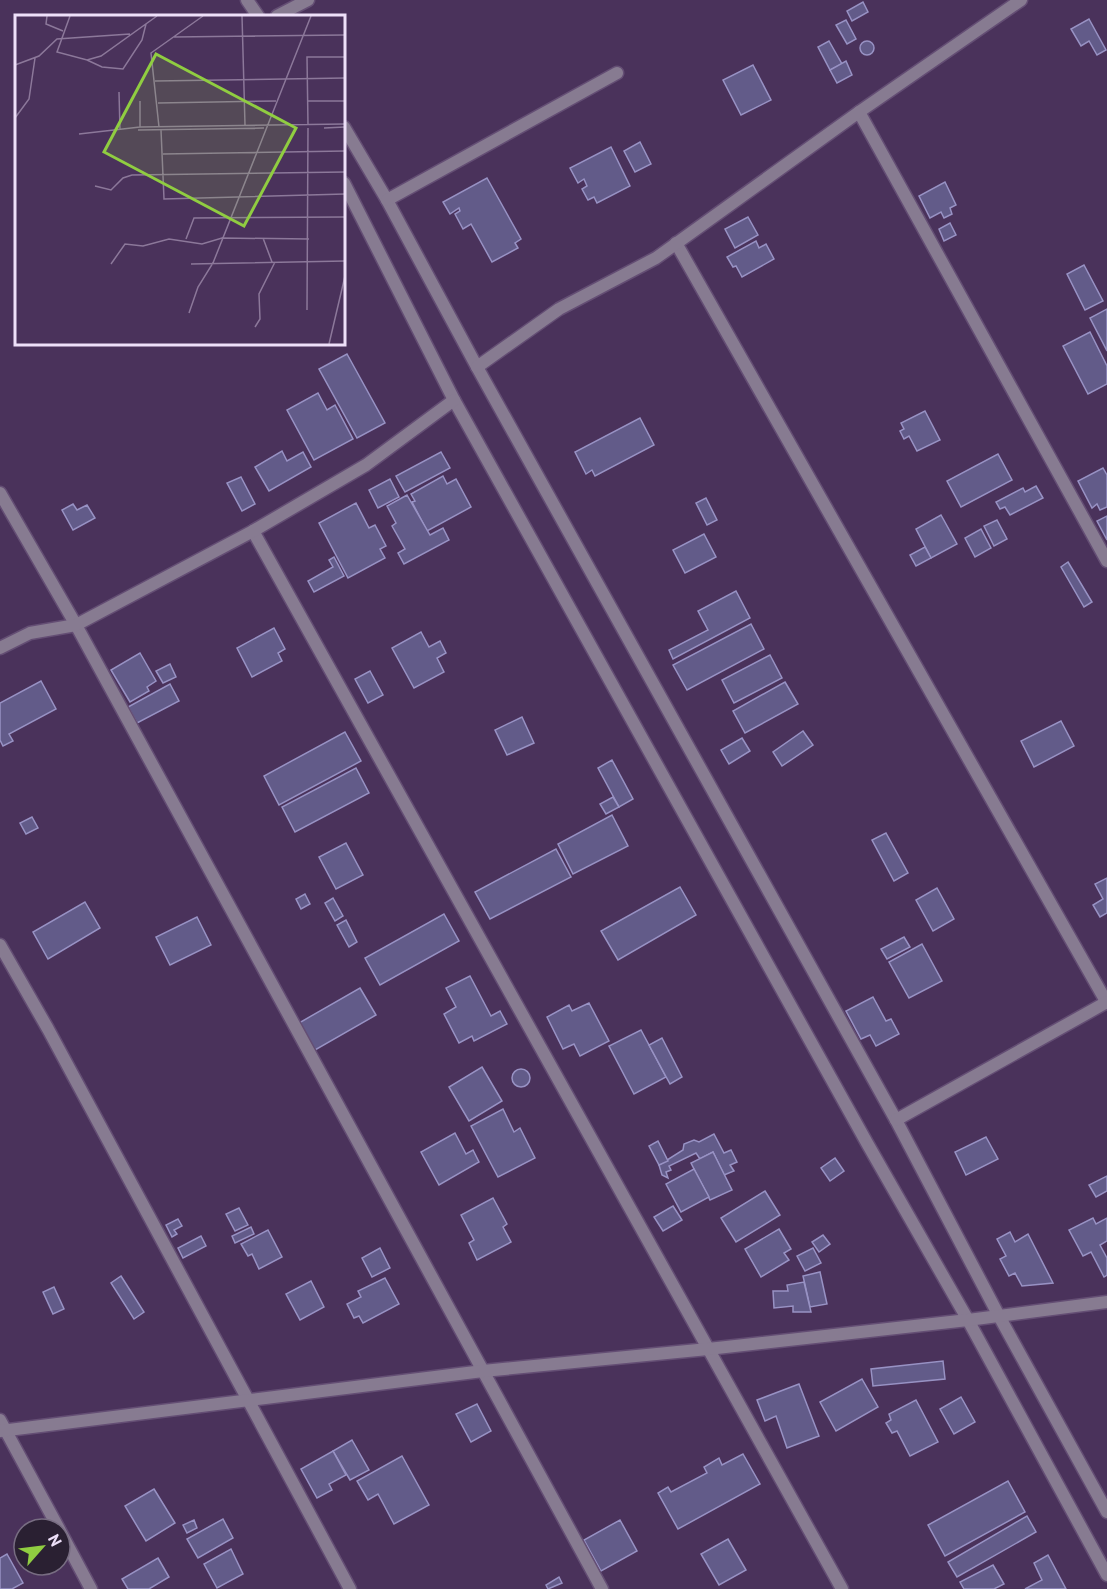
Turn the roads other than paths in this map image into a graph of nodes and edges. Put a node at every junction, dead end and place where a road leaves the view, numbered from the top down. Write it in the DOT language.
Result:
graph roads {
  1 [pos="248,0"];
  2 [pos="308,0"];
  3 [pos="1021,0"];
  4 [pos="257,15"];
  5 [pos="279,15"];
  6 [pos="617,73"];
  7 [pos="859,112"];
  8 [pos="345,129"];
  9 [pos="345,185"];
  10 [pos="387,200"];
  11 [pos="676,243"];
  12 [pos="477,367"];
  13 [pos="454,400"];
  14 [pos="0,493"];
  15 [pos="253,531"];
  16 [pos="1107,561"];
  17 [pos="76,625"];
  18 [pos="0,648"];
  19 [pos="0,945"];
  20 [pos="1107,1002"];
  21 [pos="896,1120"];
  22 [pos="1107,1302"];
  23 [pos="999,1316"];
  24 [pos="968,1320"];
  25 [pos="708,1348"];
  26 [pos="483,1371"];
  27 [pos="248,1399"];
  28 [pos="2,1427"];
  29 [pos="1107,1512"];
  30 [pos="52,1517"];
  31 [pos="72,1554"];
  32 [pos="1107,1575"];
  33 [pos="91,1589"];
  34 [pos="350,1589"];
  35 [pos="602,1589"];
  36 [pos="842,1589"];
  1 -- 4 [label="street"];
  2 -- 5 [label="street"];
  3 -- 7 [label="street"];
  6 -- 10 [label="street"];
  7 -- 11 [label="street"];
  7 -- 16 [label="street"];
  8 -- 10 [label="street"];
  9 -- 13 [label="street"];
  10 -- 12 [label="street"];
  11 -- 12 [label="street"];
  11 -- 20 [label="street"];
  12 -- 21 [label="street"];
  13 -- 15 [label="street"];
  13 -- 24 [label="street"];
  14 -- 17 [label="street"];
  15 -- 17 [label="street"];
  15 -- 25 [label="street"];
  17 -- 18 [label="street"];
  17 -- 26 [label="street"];
  19 -- 27 [label="street"];
  20 -- 21 [label="street"];
  21 -- 23 [label="street"];
  22 -- 23 [label="street"];
  23 -- 24 [label="street"];
  23 -- 29 [label="street"];
  24 -- 25 [label="street"];
  24 -- 32 [label="street"];
  25 -- 26 [label="street"];
  25 -- 36 [label="street"];
  26 -- 27 [label="street"];
  26 -- 35 [label="street"];
  27 -- 28 [label="street"];
  27 -- 34 [label="street"];
  28 -- 30 [label="street"];
  31 -- 33 [label="street"];
}
